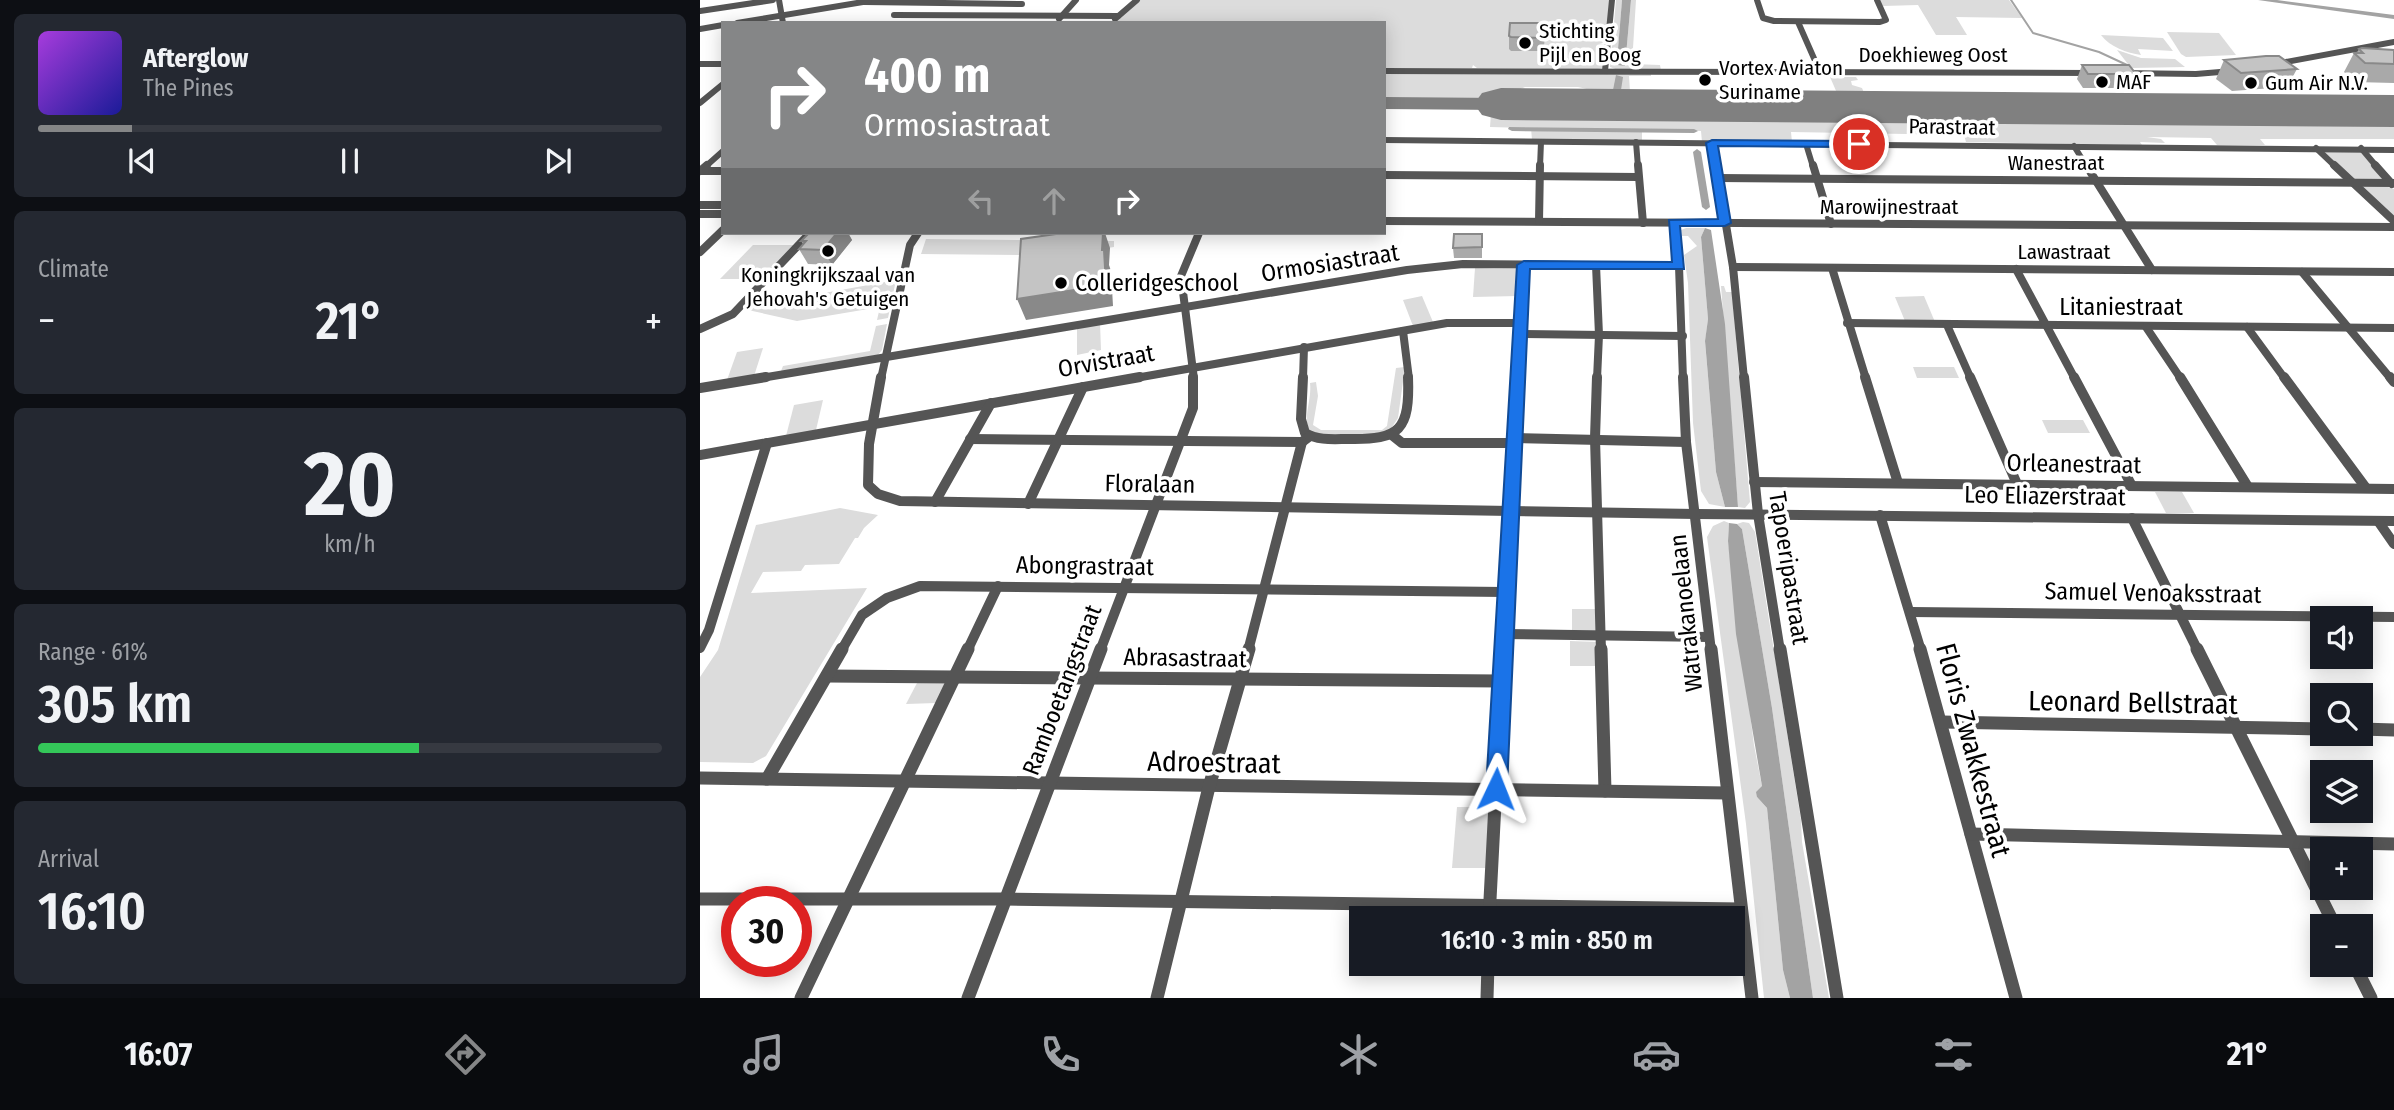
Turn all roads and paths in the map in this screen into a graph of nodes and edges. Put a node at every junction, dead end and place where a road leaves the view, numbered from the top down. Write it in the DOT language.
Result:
graph roads {
  1 [pos="773,0"];
  2 [pos="779,0"];
  3 [pos="876,0"];
  4 [pos="1076,0"];
  5 [pos="1137,0"];
  6 [pos="1612,0"];
  7 [pos="1757,0"];
  8 [pos="1877,0"];
  9 [pos="864,2"];
  10 [pos="903,2"];
  11 [pos="1023,2"];
  12 [pos="700,11"];
  13 [pos="894,15"];
  14 [pos="1062,16"];
  15 [pos="1118,16"];
  16 [pos="1009,17"];
  17 [pos="782,19"];
  18 [pos="760,21"];
  19 [pos="887,21"];
  20 [pos="1006,21"];
  21 [pos="1058,21"];
  22 [pos="1113,21"];
  23 [pos="1798,22"];
  24 [pos="721,25"];
  25 [pos="700,30"];
  26 [pos="721,31"];
  27 [pos="2394,42"];
  28 [pos="700,64"];
  29 [pos="721,64"];
  30 [pos="2265,65"];
  31 [pos="2237,70"];
  32 [pos="1386,71"];
  33 [pos="1605,71"];
  34 [pos="1820,72"];
  35 [pos="2103,73"];
  36 [pos="2116,73"];
  37 [pos="721,86"];
  38 [pos="700,103"];
  39 [pos="1386,140"];
  40 [pos="1541,142"];
  41 [pos="1636,142"];
  42 [pos="1712,143"];
  43 [pos="1806,144"];
  44 [pos="2074,146"];
  45 [pos="2316,148"];
  46 [pos="2361,148"];
  47 [pos="2394,150"];
  48 [pos="721,153"];
  49 [pos="700,171"];
  50 [pos="721,171"];
  51 [pos="1386,175"];
  52 [pos="1542,176"];
  53 [pos="1638,177"];
  54 [pos="1718,178"];
  55 [pos="1817,179"];
  56 [pos="2097,181"];
  57 [pos="2354,183"];
  58 [pos="2393,184"];
  59 [pos="700,205"];
  60 [pos="721,205"];
  61 [pos="700,214"];
  62 [pos="721,214"];
  63 [pos="1386,220"];
  64 [pos="1539,221"];
  65 [pos="2394,221"];
  66 [pos="1643,223"];
  67 [pos="1673,223"];
  68 [pos="1725,223"];
  69 [pos="1831,224"];
  70 [pos="2124,226"];
  71 [pos="2394,227"];
  72 [pos="721,232"];
  73 [pos="808,235"];
  74 [pos="917,235"];
  75 [pos="1198,235"];
  76 [pos="700,252"];
  77 [pos="1524,265"];
  78 [pos="1597,265"];
  79 [pos="1679,266"];
  80 [pos="1733,267"];
  81 [pos="1832,268"];
  82 [pos="2016,269"];
  83 [pos="2152,270"];
  84 [pos="2302,272"];
  85 [pos="2394,272"];
  86 [pos="1185,307"];
  87 [pos="1847,323"];
  88 [pos="1947,325"];
  89 [pos="2048,326"];
  90 [pos="2146,327"];
  91 [pos="2247,327"];
  92 [pos="2348,328"];
  93 [pos="2394,328"];
  94 [pos="700,329"];
  95 [pos="1520,329"];
  96 [pos="1403,331"];
  97 [pos="1599,335"];
  98 [pos="1683,336"];
  99 [pos="1304,347"];
  100 [pos="886,357"];
  101 [pos="1192,367"];
  102 [pos="2394,382"];
  103 [pos="700,387"];
  104 [pos="1083,387"];
  105 [pos="991,403"];
  106 [pos="873,424"];
  107 [pos="1392,435"];
  108 [pos="1595,438"];
  109 [pos="970,439"];
  110 [pos="1306,439"];
  111 [pos="1058,440"];
  112 [pos="1514,440"];
  113 [pos="1686,442"];
  114 [pos="767,443"];
  115 [pos="1179,443"];
  116 [pos="700,455"];
  117 [pos="1754,482"];
  118 [pos="1898,484"];
  119 [pos="2017,484"];
  120 [pos="2132,486"];
  121 [pos="2248,487"];
  122 [pos="2366,488"];
  123 [pos="2394,489"];
  124 [pos="935,502"];
  125 [pos="1027,504"];
  126 [pos="1157,505"];
  127 [pos="1287,507"];
  128 [pos="1510,512"];
  129 [pos="1598,512"];
  130 [pos="1696,514"];
  131 [pos="1758,514"];
  132 [pos="1880,515"];
  133 [pos="2132,518"];
  134 [pos="2378,521"];
  135 [pos="2394,521"];
  136 [pos="2394,544"];
  137 [pos="998,586"];
  138 [pos="1124,587"];
  139 [pos="1266,590"];
  140 [pos="1505,592"];
  141 [pos="1911,612"];
  142 [pos="2178,614"];
  143 [pos="2394,617"];
  144 [pos="705,630"];
  145 [pos="1502,634"];
  146 [pos="1602,637"];
  147 [pos="1709,637"];
  148 [pos="700,648"];
  149 [pos="827,676"];
  150 [pos="957,676"];
  151 [pos="1089,678"];
  152 [pos="1240,680"];
  153 [pos="1501,681"];
  154 [pos="1942,722"];
  155 [pos="2238,729"];
  156 [pos="2310,729"];
  157 [pos="2373,729"];
  158 [pos="2394,730"];
  159 [pos="700,778"];
  160 [pos="767,779"];
  161 [pos="903,782"];
  162 [pos="1049,783"];
  163 [pos="1209,787"];
  164 [pos="1496,789"];
  165 [pos="1605,791"];
  166 [pos="1727,793"];
  167 [pos="1971,834"];
  168 [pos="2294,843"];
  169 [pos="2394,844"];
  170 [pos="700,899"];
  171 [pos="1004,899"];
  172 [pos="848,901"];
  173 [pos="1180,902"];
  174 [pos="1489,906"];
  175 [pos="1741,906"];
  176 [pos="1349,907"];
  177 [pos="2329,914"];
  178 [pos="1745,941"];
  179 [pos="1488,976"];
  180 [pos="2360,977"];
  181 [pos="801,998"];
  182 [pos="968,998"];
  183 [pos="1157,998"];
  184 [pos="1487,998"];
  185 [pos="1752,998"];
  186 [pos="1837,998"];
  187 [pos="2016,998"];
  188 [pos="2371,998"];
  1 -- 12 [label="street"];
  2 -- 17 [label="street"];
  3 -- 9 [label="street"];
  4 -- 14 [label="street"];
  5 -- 15 [label="street"];
  6 -- 33 [label="street"];
  7 -- 23 [label="street"];
  8 -- 23 [label="street"];
  9 -- 10 [label="street"];
  9 -- 17 [label="street"];
  10 -- 11 [label="street"];
  10 -- 13 [label="street"];
  11 -- 16 [label="street"];
  13 -- 16 [label="street"];
  13 -- 19 [label="street"];
  14 -- 15 [label="street"];
  14 -- 16 [label="street"];
  14 -- 21 [label="street"];
  15 -- 22 [label="street"];
  16 -- 20 [label="street"];
  17 -- 18 [label="street"];
  23 -- 34 [label="street"];
  24 -- 25 [label="street"];
  25 -- 26 [label="street"];
  27 -- 30 [label="street"];
  28 -- 29 [label="street"];
  31 -- 36 [label="street"];
  32 -- 33 [label="street, Doekhieweg Oost"];
  33 -- 34 [label="street, Doekhieweg Oost"];
  34 -- 35 [label="street, Doekhieweg Oost"];
  37 -- 38 [label="street"];
  39 -- 40 [label="street, Parastraat"];
  40 -- 41 [label="street, Parastraat"];
  40 -- 52 [label="street"];
  41 -- 42 [label="street, Parastraat"];
  41 -- 53 [label="street"];
  42 -- 43 [label="street, Parastraat"];
  42 -- 54 [label="street, Tapoeripastraat"];
  43 -- 44 [label="street, Parastraat"];
  43 -- 55 [label="street"];
  44 -- 45 [label="street, Parastraat"];
  44 -- 56 [label="street"];
  45 -- 46 [label="street, Parastraat"];
  45 -- 57 [label="street"];
  46 -- 47 [label="street, Parastraat"];
  46 -- 58 [label="street"];
  48 -- 49 [label="street"];
  49 -- 50 [label="street"];
  51 -- 52 [label="street"];
  52 -- 53 [label="street"];
  52 -- 64 [label="street"];
  53 -- 66 [label="street"];
  54 -- 55 [label="street, Wanestraat"];
  54 -- 68 [label="street, Tapoeripastraat"];
  55 -- 56 [label="street, Wanestraat"];
  55 -- 69 [label="street"];
  56 -- 57 [label="street, Wanestraat"];
  56 -- 70 [label="street"];
  57 -- 58 [label="street, Wanestraat"];
  57 -- 65 [label="street"];
  59 -- 60 [label="street"];
  61 -- 62 [label="street"];
  63 -- 64 [label="street, Marowijnestraat"];
  64 -- 66 [label="street, Marowijnestraat"];
  66 -- 67 [label="street, Marowijnestraat"];
  67 -- 68 [label="street, Marowijnestraat"];
  67 -- 79 [label="street, Watrakanoelaan"];
  68 -- 69 [label="street, Marowijnestraat"];
  68 -- 80 [label="street, Tapoeripastraat"];
  69 -- 70 [label="street, Marowijnestraat"];
  70 -- 71 [label="street, Marowijnestraat"];
  70 -- 83 [label="street"];
  72 -- 76 [label="street"];
  73 -- 94 [label="street"];
  74 -- 100 [label="street, Floralaan"];
  75 -- 86 [label="street, Ramboetangstraat"];
  77 -- 78 [label="street, Ormosiastraat"];
  77 -- 86 [label="street, Ormosiastraat"];
  77 -- 95 [label="street"];
  78 -- 79 [label="street, Ormosiastraat"];
  78 -- 97 [label="street"];
  79 -- 98 [label="street, Watrakanoelaan"];
  80 -- 81 [label="street, Lawastraat"];
  80 -- 117 [label="street, Tapoeripastraat"];
  81 -- 82 [label="street, Lawastraat"];
  81 -- 87 [label="street"];
  82 -- 83 [label="street, Lawastraat"];
  82 -- 89 [label="street"];
  83 -- 84 [label="street, Lawastraat"];
  84 -- 85 [label="street, Lawastraat"];
  84 -- 92 [label="street"];
  86 -- 100 [label="street, Ormosiastraat"];
  86 -- 101 [label="street, Ramboetangstraat"];
  87 -- 88 [label="street, Litaniestraat"];
  87 -- 118 [label="street"];
  88 -- 89 [label="street, Litaniestraat"];
  88 -- 119 [label="street"];
  89 -- 90 [label="street, Litaniestraat"];
  89 -- 120 [label="street"];
  90 -- 91 [label="street, Litaniestraat"];
  90 -- 121 [label="street"];
  91 -- 92 [label="street, Litaniestraat"];
  91 -- 122 [label="street"];
  92 -- 93 [label="street, Litaniestraat"];
  92 -- 102 [label="street"];
  95 -- 96 [label="street, Orvistraat"];
  95 -- 97 [label="street, Orvistraat"];
  95 -- 112 [label="street"];
  96 -- 99 [label="street, Orvistraat"];
  96 -- 107 [label="street"];
  97 -- 98 [label="street, Orvistraat"];
  97 -- 108 [label="street"];
  98 -- 113 [label="street, Watrakanoelaan"];
  99 -- 101 [label="street, Orvistraat"];
  99 -- 110 [label="street"];
  100 -- 103 [label="street, Ormosiastraat"];
  100 -- 106 [label="street, Floralaan"];
  101 -- 104 [label="street, Orvistraat"];
  101 -- 115 [label="street, Ramboetangstraat"];
  104 -- 105 [label="street, Orvistraat"];
  104 -- 111 [label="street"];
  105 -- 106 [label="street, Orvistraat"];
  105 -- 109 [label="street"];
  106 -- 114 [label="street, Orvistraat"];
  106 -- 124 [label="street, Floralaan"];
  107 -- 110 [label="street"];
  107 -- 112 [label="street"];
  108 -- 112 [label="street"];
  108 -- 113 [label="street"];
  108 -- 129 [label="street"];
  109 -- 111 [label="street"];
  109 -- 124 [label="street"];
  110 -- 115 [label="street"];
  110 -- 127 [label="street"];
  111 -- 115 [label="street"];
  111 -- 125 [label="street"];
  112 -- 128 [label="street"];
  113 -- 130 [label="street, Watrakanoelaan"];
  114 -- 116 [label="street, Orvistraat"];
  114 -- 144 [label="street"];
  115 -- 126 [label="street, Ramboetangstraat"];
  117 -- 118 [label="street, Orleanestraat"];
  117 -- 131 [label="street, Tapoeripastraat"];
  118 -- 119 [label="street, Orleanestraat"];
  119 -- 120 [label="street, Orleanestraat"];
  120 -- 121 [label="street, Orleanestraat"];
  121 -- 122 [label="street, Orleanestraat"];
  122 -- 123 [label="street, Orleanestraat"];
  124 -- 125 [label="street, Floralaan"];
  125 -- 126 [label="street, Floralaan"];
  126 -- 127 [label="street, Floralaan"];
  126 -- 138 [label="street, Ramboetangstraat"];
  127 -- 128 [label="street, Floralaan"];
  127 -- 139 [label="street"];
  128 -- 129 [label="street, Floralaan"];
  128 -- 140 [label="street"];
  129 -- 130 [label="street, Floralaan"];
  129 -- 146 [label="street"];
  130 -- 131 [label="street, Leo Eliazerstraat"];
  130 -- 147 [label="street, Watrakanoelaan"];
  131 -- 132 [label="street, Leo Eliazerstraat"];
  131 -- 186 [label="street, Tapoeripastraat"];
  132 -- 133 [label="street, Leo Eliazerstraat"];
  132 -- 141 [label="street, Floris Zwakkestraat"];
  133 -- 134 [label="street, Leo Eliazerstraat"];
  133 -- 142 [label="street"];
  134 -- 135 [label="street, Leo Eliazerstraat"];
  134 -- 136 [label="street"];
  137 -- 138 [label="street, Abongrastraat"];
  137 -- 149 [label="street, Abongrastraat"];
  137 -- 150 [label="street"];
  138 -- 139 [label="street, Abongrastraat"];
  138 -- 151 [label="street, Ramboetangstraat"];
  139 -- 140 [label="street, Abongrastraat"];
  139 -- 152 [label="street"];
  140 -- 145 [label="street"];
  141 -- 142 [label="street, Samuel Venoaksstraat"];
  141 -- 154 [label="street, Floris Zwakkestraat"];
  142 -- 143 [label="street, Samuel Venoaksstraat"];
  142 -- 155 [label="street"];
  144 -- 148 [label="street"];
  145 -- 146 [label="street"];
  145 -- 153 [label="street"];
  146 -- 147 [label="street"];
  146 -- 165 [label="street"];
  147 -- 166 [label="street, Watrakanoelaan"];
  149 -- 150 [label="street, Abrasastraat"];
  149 -- 160 [label="street, Abongrastraat"];
  150 -- 151 [label="street, Abrasastraat"];
  150 -- 161 [label="street"];
  151 -- 152 [label="street, Abrasastraat"];
  151 -- 162 [label="street, Ramboetangstraat"];
  152 -- 153 [label="street, Abrasastraat"];
  152 -- 163 [label="street"];
  153 -- 164 [label="street"];
  154 -- 155 [label="street, Leonard Bellstraat"];
  154 -- 167 [label="street, Floris Zwakkestraat"];
  155 -- 156 [label="street, Leonard Bellstraat"];
  155 -- 168 [label="street"];
  157 -- 158 [label="street"];
  159 -- 160 [label="street, Adroestraat"];
  160 -- 161 [label="street, Adroestraat"];
  161 -- 162 [label="street, Adroestraat"];
  161 -- 172 [label="street"];
  162 -- 163 [label="street, Adroestraat"];
  162 -- 171 [label="street, Ramboetangstraat"];
  163 -- 164 [label="street, Adroestraat"];
  163 -- 173 [label="street"];
  164 -- 165 [label="street, Adroestraat"];
  164 -- 174 [label="street"];
  165 -- 166 [label="street, Adroestraat"];
  166 -- 175 [label="street, Watrakanoelaan"];
  167 -- 168 [label="street"];
  167 -- 187 [label="street, Floris Zwakkestraat"];
  168 -- 169 [label="street"];
  168 -- 177 [label="street"];
  170 -- 172 [label="street"];
  171 -- 172 [label="street"];
  171 -- 173 [label="street"];
  171 -- 182 [label="street, Ramboetangstraat"];
  172 -- 181 [label="street"];
  173 -- 176 [label="street"];
  173 -- 183 [label="street"];
  178 -- 185 [label="street, Watrakanoelaan"];
  179 -- 184 [label="street"];
  180 -- 188 [label="street"];
}
